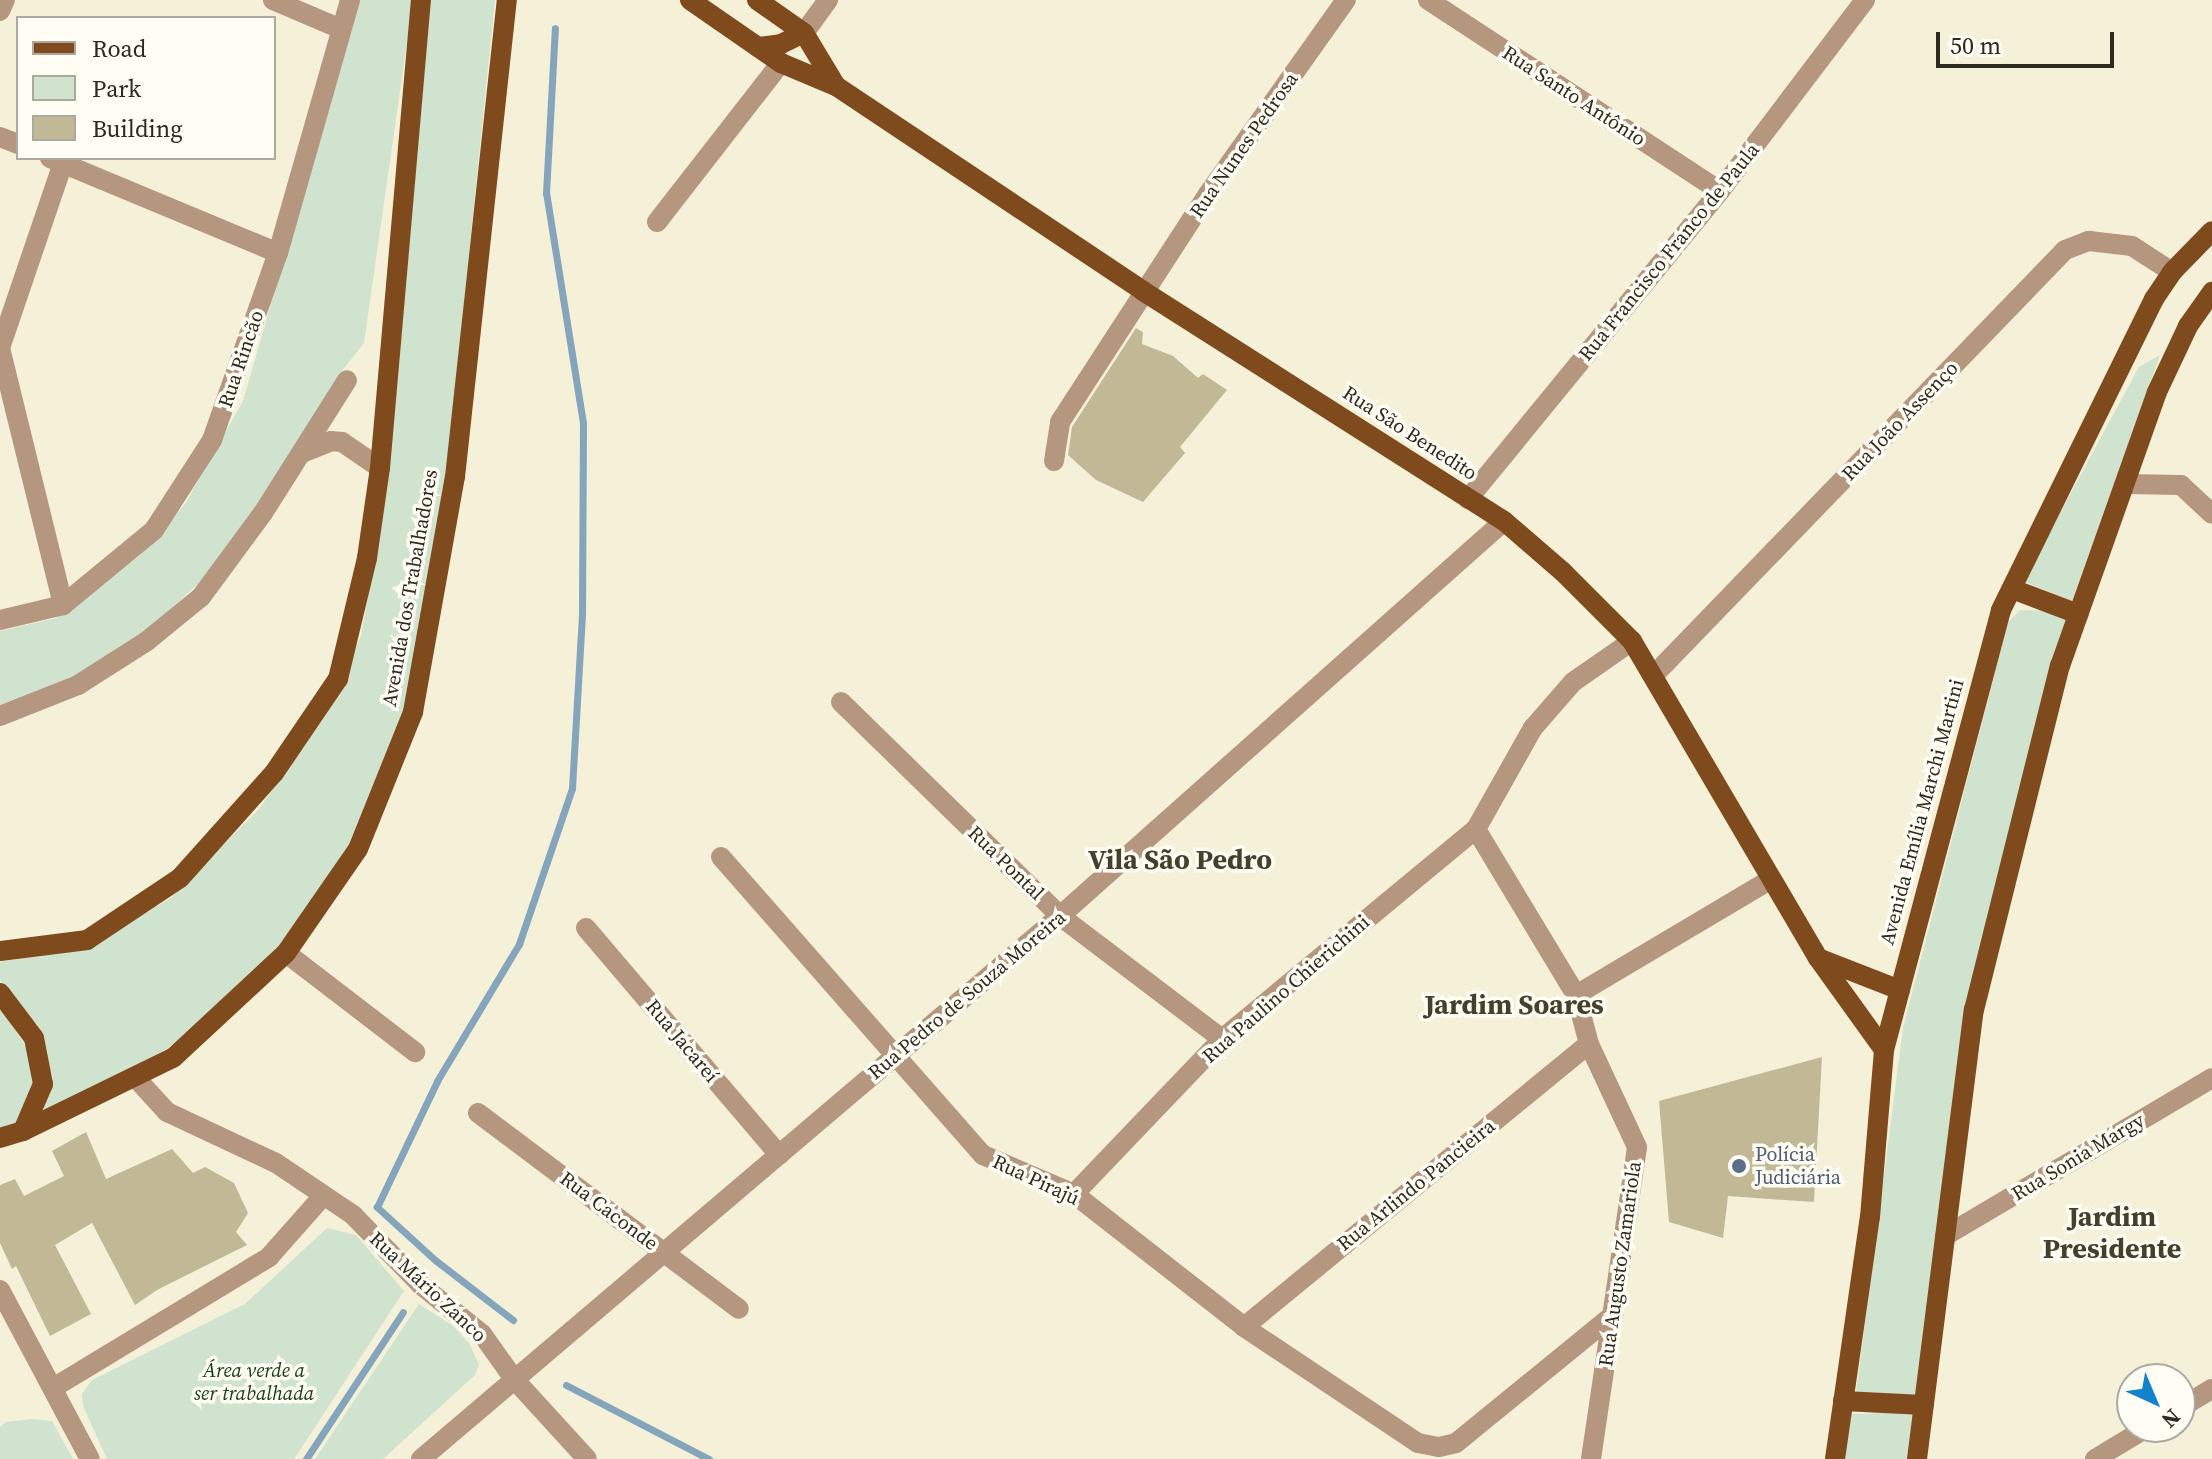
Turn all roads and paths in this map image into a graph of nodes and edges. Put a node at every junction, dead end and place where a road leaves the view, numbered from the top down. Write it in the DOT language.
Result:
graph roads {
  1 [pos="5,0"];
  2 [pos="273,0"];
  3 [pos="350,0"];
  4 [pos="421,0"];
  5 [pos="507,0"];
  6 [pos="690,0"];
  7 [pos="757,0"];
  8 [pos="828,0"];
  9 [pos="1346,0"];
  10 [pos="1428,0"];
  11 [pos="1865,0"];
  12 [pos="0,11"];
  13 [pos="341,29"];
  14 [pos="804,33"];
  15 [pos="758,47"];
  16 [pos="781,63"];
  17 [pos="836,86"];
  18 [pos="56,161"];
  19 [pos="1720,191"];
  20 [pos="657,222"];
  21 [pos="2212,231"];
  22 [pos="278,253"];
  23 [pos="2172,272"];
  24 [pos="1143,291"];
  25 [pos="2212,292"];
  26 [pos="0,348"];
  27 [pos="347,380"];
  28 [pos="302,453"];
  29 [pos="1054,461"];
  30 [pos="380,468"];
  31 [pos="2125,484"];
  32 [pos="1468,499"];
  33 [pos="2212,514"];
  34 [pos="1504,521"];
  35 [pos="2012,589"];
  36 [pos="63,605"];
  37 [pos="2078,614"];
  38 [pos="0,620"];
  39 [pos="1632,641"];
  40 [pos="1654,675"];
  41 [pos="841,702"];
  42 [pos="0,716"];
  43 [pos="1476,829"];
  44 [pos="721,857"];
  45 [pos="1770,880"];
  46 [pos="1060,916"];
  47 [pos="586,928"];
  48 [pos="0,951"];
  49 [pos="286,953"];
  50 [pos="1818,958"];
  51 [pos="1900,990"];
  52 [pos="0,993"];
  53 [pos="1576,995"];
  54 [pos="1222,1039"];
  55 [pos="1589,1044"];
  56 [pos="1884,1050"];
  57 [pos="415,1052"];
  58 [pos="897,1055"];
  59 [pos="135,1077"];
  60 [pos="2212,1078"];
  61 [pos="478,1113"];
  62 [pos="23,1131"];
  63 [pos="0,1138"];
  64 [pos="779,1155"];
  65 [pos="1074,1194"];
  66 [pos="323,1196"];
  67 [pos="1945,1236"];
  68 [pos="664,1252"];
  69 [pos="0,1290"];
  70 [pos="739,1309"];
  71 [pos="1613,1315"];
  72 [pos="1244,1327"];
  73 [pos="514,1379"];
  74 [pos="53,1388"];
  75 [pos="1843,1401"];
  76 [pos="1924,1405"];
  77 [pos="2122,1443"];
  78 [pos="90,1459"];
  79 [pos="421,1459"];
  80 [pos="587,1459"];
  81 [pos="1591,1459"];
  82 [pos="1835,1459"];
  83 [pos="1917,1459"];
  84 [pos="2095,1459"];
  1 -- 12 [label="street"];
  2 -- 13 [label="street"];
  3 -- 13 [label="street, Rua Rincão"];
  4 -- 30 [label="main road"];
  5 -- 49 [label="main road, Avenida dos Trabalhadores"];
  6 -- 15 [label="main road, Rua São Benedito"];
  7 -- 14 [label="main road, Rua São Benedito"];
  8 -- 14 [label="street"];
  9 -- 24 [label="street, Rua Nunes Pedrosa"];
  10 -- 19 [label="street, Rua Santo Antônio"];
  11 -- 19 [label="street, Rua Francisco Franco de Paula"];
  13 -- 22 [label="street, Rua Rincão"];
  14 -- 15 [label="main road"];
  14 -- 17 [label="main road, Rua São Benedito"];
  15 -- 16 [label="main road, Rua São Benedito"];
  16 -- 17 [label="main road, Rua São Benedito"];
  16 -- 20 [label="street"];
  17 -- 24 [label="main road, Rua São Benedito"];
  18 -- 22 [label="street"];
  18 -- 26 [label="street"];
  19 -- 32 [label="street, Rua Francisco Franco de Paula"];
  21 -- 23 [label="main road, Avenida Emília Marchi Martini"];
  22 -- 36 [label="street, Rua Rincão"];
  23 -- 35 [label="main road, Avenida Emília Marchi Martini"];
  23 -- 40 [label="street, Rua João Assenço"];
  24 -- 29 [label="street, Rua Nunes Pedrosa"];
  24 -- 32 [label="main road, Rua São Benedito"];
  25 -- 31 [label="main road"];
  26 -- 36 [label="street"];
  27 -- 28 [label="street"];
  28 -- 30 [label="street"];
  28 -- 42 [label="street"];
  30 -- 48 [label="main road"];
  31 -- 33 [label="street"];
  31 -- 37 [label="main road"];
  32 -- 34 [label="main road, Rua São Benedito"];
  34 -- 39 [label="main road, Rua São Benedito"];
  34 -- 46 [label="street, Rua Pedro de Souza Moreira"];
  35 -- 37 [label="main road"];
  35 -- 51 [label="main road, Avenida Emília Marchi Martini"];
  36 -- 38 [label="street, Rua Rincão"];
  37 -- 67 [label="main road"];
  39 -- 40 [label="main road, Rua São Benedito"];
  39 -- 43 [label="street"];
  40 -- 45 [label="main road, Rua São Benedito"];
  41 -- 46 [label="street, Rua Pontal"];
  43 -- 53 [label="street, Rua Augusto Zamariola"];
  43 -- 54 [label="street, Rua Paulino Chierichini"];
  44 -- 58 [label="street, Rua Pirajú"];
  45 -- 50 [label="main road, Rua São Benedito"];
  45 -- 53 [label="street"];
  46 -- 54 [label="street, Rua Pontal"];
  46 -- 58 [label="street, Rua Pedro de Souza Moreira"];
  47 -- 64 [label="street, Rua Jacareí"];
  49 -- 57 [label="street"];
  49 -- 59 [label="main road, Avenida dos Trabalhadores"];
  50 -- 51 [label="main road"];
  50 -- 56 [label="main road, Rua São Benedito"];
  51 -- 56 [label="main road, Avenida Emília Marchi Martini"];
  52 -- 62 [label="main road"];
  53 -- 55 [label="street, Rua Augusto Zamariola"];
  54 -- 65 [label="street, Rua Paulino Chierichini"];
  55 -- 71 [label="street, Rua Augusto Zamariola"];
  55 -- 72 [label="street, Rua Arlindo Pancieira"];
  56 -- 75 [label="main road, Avenida Emília Marchi Martini"];
  58 -- 64 [label="street, Rua Pedro de Souza Moreira"];
  58 -- 65 [label="street, Rua Pirajú"];
  59 -- 62 [label="main road, Avenida dos Trabalhadores"];
  59 -- 66 [label="street, Rua Mário Zanco"];
  60 -- 67 [label="street, Rua Sonia Margy"];
  61 -- 68 [label="street, Rua Caconde"];
  62 -- 63 [label="main road, Avenida dos Trabalhadores"];
  64 -- 68 [label="street, Rua Pedro de Souza Moreira"];
  65 -- 72 [label="street, Rua Pirajú"];
  66 -- 73 [label="street, Rua Mário Zanco"];
  66 -- 74 [label="street"];
  67 -- 76 [label="main road"];
  68 -- 70 [label="street, Rua Caconde"];
  68 -- 73 [label="street, Rua Pedro de Souza Moreira"];
  69 -- 74 [label="street"];
  71 -- 72 [label="street, Rua Pirajú"];
  71 -- 81 [label="street, Rua Augusto Zamariola"];
  73 -- 79 [label="street, Rua Pedro de Souza Moreira"];
  73 -- 80 [label="street, Rua Mário Zanco"];
  74 -- 78 [label="street"];
  75 -- 76 [label="main road"];
  75 -- 82 [label="main road, Avenida Emília Marchi Martini"];
  76 -- 83 [label="main road"];
  77 -- 84 [label="street"];
}
